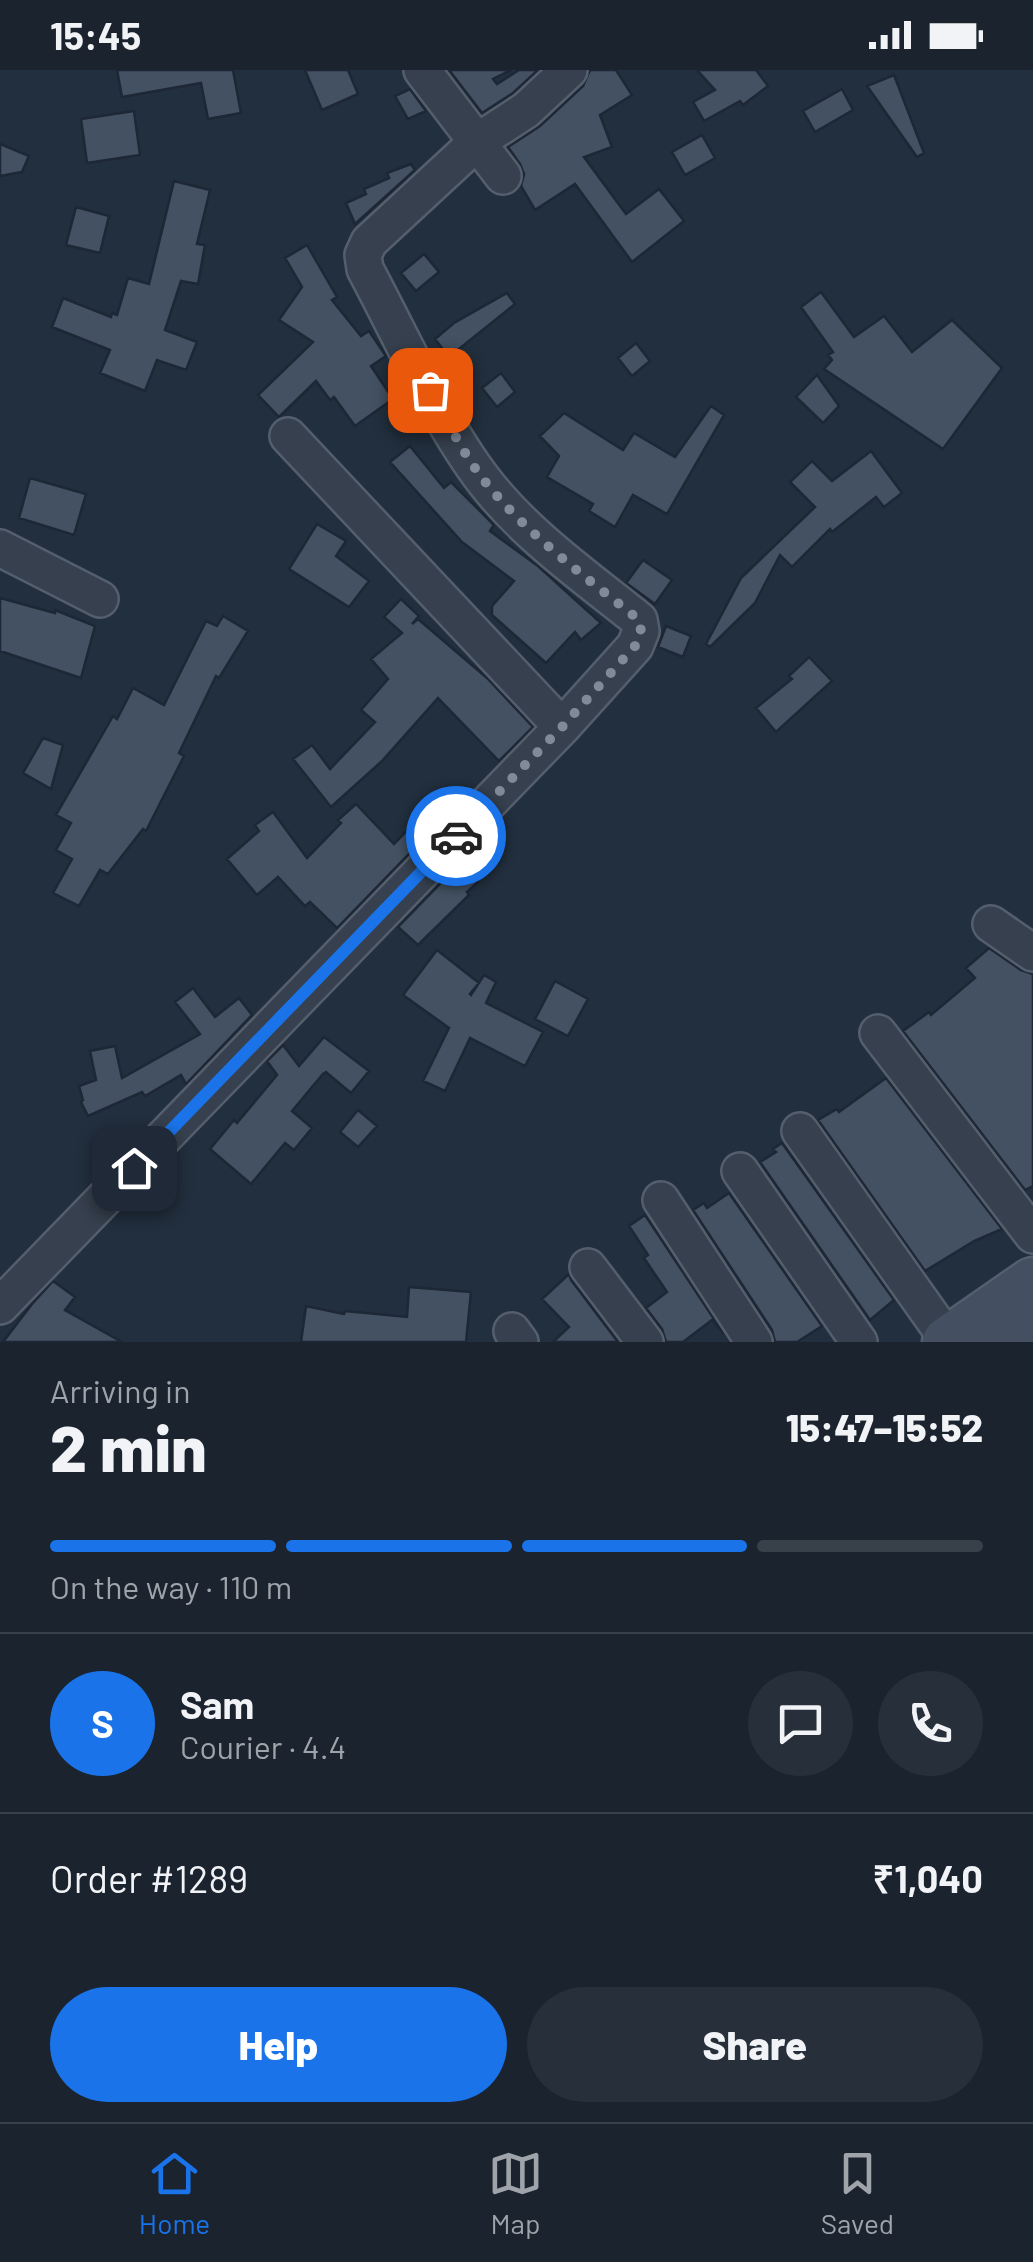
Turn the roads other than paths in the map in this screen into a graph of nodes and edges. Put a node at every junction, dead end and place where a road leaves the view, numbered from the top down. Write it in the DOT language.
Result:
graph roads {
  1 [pos="422,70"];
  2 [pos="569,70"];
  3 [pos="478,142"];
  4 [pos="504,176"];
  5 [pos="288,436"];
  6 [pos="0,548"];
  7 [pos="100,599"];
  8 [pos="562,727"];
  9 [pos="992,924"];
  10 [pos="1033,953"];
  11 [pos="878,1034"];
  12 [pos="800,1131"];
  13 [pos="740,1171"];
  14 [pos="660,1200"];
  15 [pos="1033,1235"];
  16 [pos="588,1267"];
  17 [pos="1033,1283"];
  18 [pos="0,1306"];
  19 [pos="1033,1328"];
  20 [pos="645,1342"];
  21 [pos="754,1342"];
  22 [pos="859,1342"];
  23 [pos="948,1342"];
  24 [pos="1014,1342"];
  1 -- 3 [label="street"];
  2 -- 3 [label="street"];
  3 -- 4 [label="street"];
  3 -- 8 [label="street"];
  5 -- 8 [label="street"];
  6 -- 7 [label="street"];
  8 -- 18 [label="street"];
  9 -- 10 [label="street"];
  11 -- 15 [label="street"];
  12 -- 23 [label="street"];
  13 -- 22 [label="street"];
  14 -- 21 [label="street"];
  16 -- 20 [label="street"];
  17 -- 23 [label="main road"];
  19 -- 24 [label="main road"];
}
